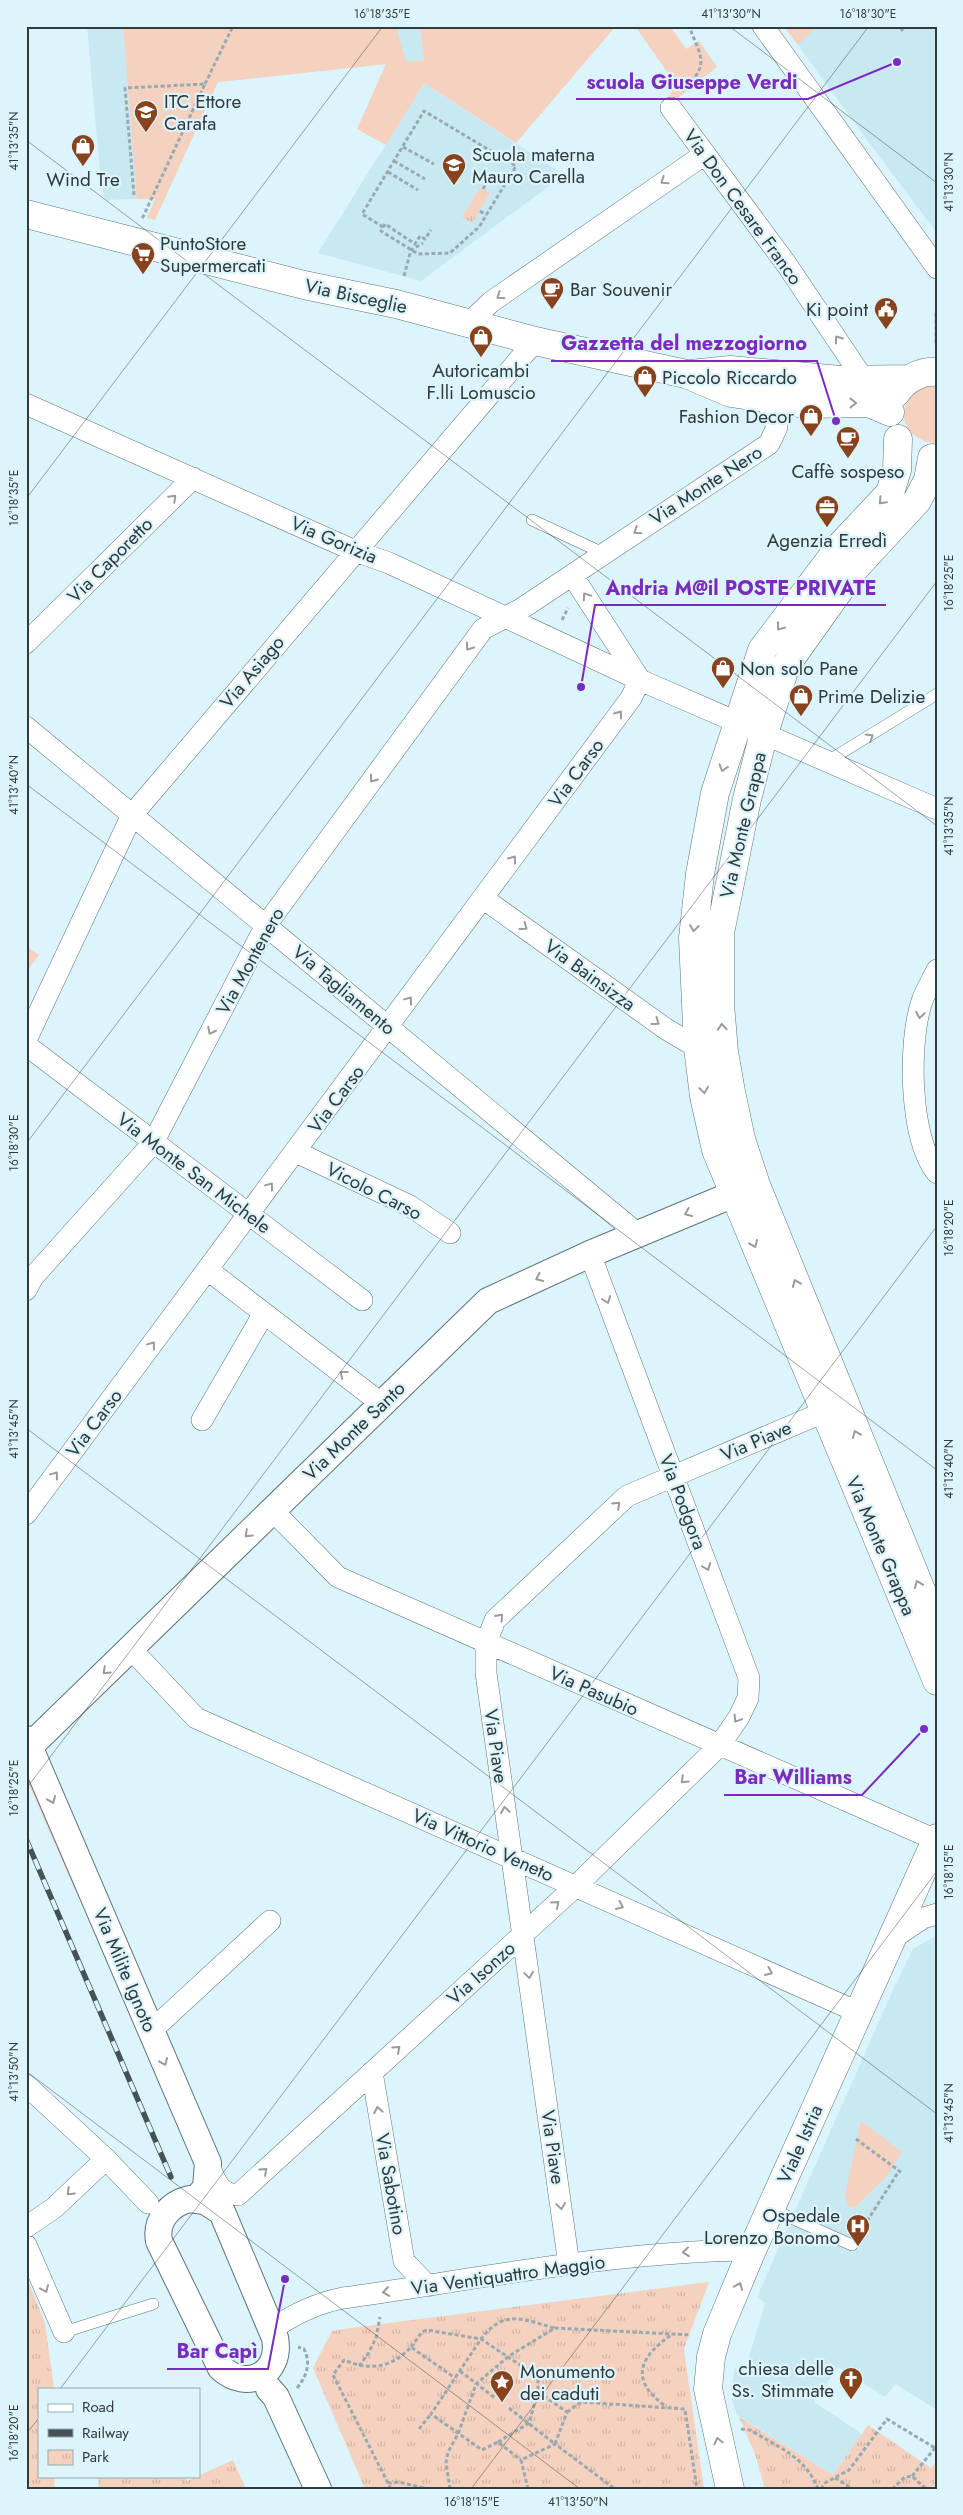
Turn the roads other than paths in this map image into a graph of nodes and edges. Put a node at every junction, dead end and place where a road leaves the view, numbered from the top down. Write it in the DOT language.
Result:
graph roads {
  1 [pos="763,26"];
  2 [pos="673,103"];
  3 [pos="705,154"];
  4 [pos="26,214"];
  5 [pos="937,268"];
  6 [pos="469,323"];
  7 [pos="535,341"];
  8 [pos="937,372"];
  9 [pos="686,374"];
  10 [pos="909,379"];
  11 [pos="864,380"];
  12 [pos="767,400"];
  13 [pos="26,404"];
  14 [pos="890,412"];
  15 [pos="898,439"];
  16 [pos="934,458"];
  17 [pos="193,478"];
  18 [pos="532,520"];
  19 [pos="355,550"];
  20 [pos="604,553"];
  21 [pos="572,575"];
  22 [pos="505,617"];
  23 [pos="26,643"];
  24 [pos="640,680"];
  25 [pos="937,694"];
  26 [pos="737,722"];
  27 [pos="26,727"];
  28 [pos="764,733"];
  29 [pos="828,761"];
  30 [pos="937,809"];
  31 [pos="132,815"];
  32 [pos="484,899"];
  33 [pos="266,925"];
  34 [pos="937,970"];
  35 [pos="389,1027"];
  36 [pos="26,1040"];
  37 [pos="26,1045"];
  38 [pos="698,1048"];
  39 [pos="154,1143"];
  40 [pos="296,1152"];
  41 [pos="937,1174"];
  42 [pos="744,1190"];
  43 [pos="249,1215"];
  44 [pos="450,1233"];
  45 [pos="638,1234"];
  46 [pos="590,1254"];
  47 [pos="208,1270"];
  48 [pos="26,1290"];
  49 [pos="362,1300"];
  50 [pos="264,1313"];
  51 [pos="382,1404"];
  52 [pos="834,1408"];
  53 [pos="202,1420"];
  54 [pos="673,1476"];
  55 [pos="272,1510"];
  56 [pos="26,1514"];
  57 [pos="937,1629"];
  58 [pos="486,1643"];
  59 [pos="130,1648"];
  60 [pos="937,1681"];
  61 [pos="28,1743"];
  62 [pos="719,1746"];
  63 [pos="936,1845"];
  64 [pos="511,1858"];
  65 [pos="576,1886"];
  66 [pos="937,1914"];
  67 [pos="270,1921"];
  68 [pos="524,1934"];
  69 [pos="895,1938"];
  70 [pos="858,2012"];
  71 [pos="151,2031"];
  72 [pos="372,2072"];
  73 [pos="26,2085"];
  74 [pos="106,2159"];
  75 [pos="208,2163"];
  76 [pos="196,2199"];
  77 [pos="229,2210"];
  78 [pos="775,2210"];
  79 [pos="158,2212"];
  80 [pos="26,2227"];
  81 [pos="26,2245"];
  82 [pos="852,2245"];
  83 [pos="752,2250"];
  84 [pos="569,2265"];
  85 [pos="428,2286"];
  86 [pos="153,2304"];
  87 [pos="271,2330"];
  88 [pos="64,2332"];
  89 [pos="264,2379"];
  90 [pos="318,2489"];
  91 [pos="730,2489"];
  1 -- 5 [label="street"];
  2 -- 3 [label="street, Via Don Cesare Franco"];
  3 -- 6 [label="street, one-way"];
  11 -- 3 [label="street, Via Don Cesare Franco, one-way"];
  4 -- 6 [label="main road, Via Bisceglie"];
  6 -- 7 [label="main road, Via Bisceglie"];
  7 -- 9 [label="main road, Via Bisceglie"];
  7 -- 19 [label="street, Via Asiago"];
  8 -- 10 [label="main road, Via Bisceglie"];
  9 -- 11 [label="main road, Via Bisceglie"];
  9 -- 12 [label="main road, Via Bisceglie"];
  10 -- 11 [label="main road, Via Bisceglie"];
  10 -- 14 [label="main road"];
  12 -- 14 [label="main road, Via Bisceglie, one-way"];
  12 -- 20 [label="street, Via Monte Nero, one-way"];
  13 -- 17 [label="street, Via Gorizia"];
  14 -- 15 [label="main road"];
  15 -- 16 [label="main road"];
  15 -- 26 [label="main road, one-way"];
  16 -- 28 [label="main road"];
  17 -- 19 [label="street, Via Gorizia"];
  23 -- 17 [label="street, Via Caporetto, one-way"];
  18 -- 20 [label="lane"];
  19 -- 22 [label="street, Via Gorizia"];
  19 -- 31 [label="street, Via Asiago"];
  20 -- 21 [label="street, Via Monte Nero"];
  21 -- 22 [label="street, Via Monte Nero"];
  24 -- 21 [label="street, one-way"];
  22 -- 24 [label="street, Via Gorizia"];
  22 -- 33 [label="street, Via Montenero, one-way"];
  24 -- 26 [label="street, Via Gorizia"];
  32 -- 24 [label="street, Via Carso, one-way"];
  29 -- 25 [label="lane, one-way"];
  26 -- 28 [label="street, Via Monte Grappa"];
  26 -- 38 [label="main road, Via Monte Grappa, one-way"];
  27 -- 31 [label="street, Via Tagliamento"];
  28 -- 29 [label="street"];
  42 -- 28 [label="main road, Via Monte Grappa, one-way"];
  29 -- 30 [label="street"];
  31 -- 33 [label="street, Via Tagliamento"];
  31 -- 36 [label="street, Via Asiago"];
  35 -- 32 [label="street, Via Carso, one-way"];
  32 -- 38 [label="street, Via Bainsizza, one-way"];
  33 -- 35 [label="street, Via Tagliamento"];
  33 -- 39 [label="street, Via Montenero, one-way"];
  34 -- 41 [label="street, one-way"];
  35 -- 40 [label="street, Via Carso"];
  35 -- 45 [label="street, Via Tagliamento"];
  37 -- 39 [label="street, Via Monte San Michele"];
  38 -- 42 [label="main road, Via Monte Grappa, one-way"];
  39 -- 43 [label="street, Via Monte San Michele"];
  39 -- 48 [label="street, Via Montenero"];
  43 -- 40 [label="street, Via Carso, one-way"];
  40 -- 44 [label="street, Vicolo Carso"];
  42 -- 45 [label="street, Via Monte Santo, one-way"];
  42 -- 52 [label="main road, Via Monte Grappa"];
  43 -- 47 [label="street, Via Carso"];
  43 -- 49 [label="street, Via Monte San Michele"];
  45 -- 46 [label="street, Via Monte Santo"];
  46 -- 51 [label="street, Via Monte Santo, one-way"];
  46 -- 54 [label="street, Via Podgora, one-way"];
  47 -- 50 [label="street"];
  56 -- 47 [label="street, Via Carso, one-way"];
  51 -- 50 [label="street, one-way"];
  50 -- 53 [label="street"];
  51 -- 55 [label="street, Via Monte Santo"];
  52 -- 54 [label="street, Via Piave"];
  57 -- 52 [label="main road, Via Monte Grappa, one-way"];
  52 -- 60 [label="main road, Via Monte Grappa"];
  58 -- 54 [label="street, Via Piave, one-way"];
  54 -- 62 [label="street, Via Podgora, one-way"];
  55 -- 58 [label="street, Via Pasubio"];
  55 -- 59 [label="street, Via Monte Santo, one-way"];
  58 -- 62 [label="street, Via Pasubio"];
  64 -- 58 [label="street, Via Piave, one-way"];
  59 -- 61 [label="street, Via Monte Santo, one-way"];
  59 -- 64 [label="street, Via Vittorio Veneto"];
  61 -- 71 [label="street, Via Milite Ignoto, one-way"];
  62 -- 63 [label="street, Via Pasubio"];
  62 -- 65 [label="street, Via Isonzo, one-way"];
  63 -- 69 [label="main road, Viale Istria"];
  64 -- 65 [label="street, Via Vittorio Veneto"];
  64 -- 68 [label="street, Via Piave"];
  68 -- 65 [label="street, Via Isonzo, one-way"];
  65 -- 70 [label="street, Via Vittorio Veneto, one-way"];
  66 -- 69 [label="street"];
  67 -- 71 [label="street"];
  72 -- 68 [label="street, Via Isonzo, one-way"];
  68 -- 84 [label="street, Via Piave, one-way"];
  69 -- 70 [label="main road, Viale Istria"];
  69 -- 78 [label="lane, Viale Istria"];
  70 -- 78 [label="main road, Viale Istria"];
  71 -- 75 [label="street, Via Milite Ignoto, one-way"];
  77 -- 72 [label="street, Via Isonzo, one-way"];
  85 -- 72 [label="street, Via Sabotino, one-way"];
  73 -- 74 [label="street"];
  74 -- 79 [label="street"];
  74 -- 80 [label="street, one-way"];
  75 -- 76 [label="street, Via Milite Ignoto"];
  75 -- 77 [label="street"];
  76 -- 77 [label="street"];
  76 -- 79 [label="street"];
  77 -- 87 [label="street"];
  78 -- 82 [label="lane"];
  78 -- 83 [label="main road, Viale Istria"];
  79 -- 89 [label="street"];
  81 -- 88 [label="street, one-way"];
  83 -- 84 [label="street, Via Ventiquattro Maggio, one-way"];
  91 -- 83 [label="main road, Viale Istria, one-way"];
  84 -- 85 [label="street, Via Ventiquattro Maggio"];
  85 -- 87 [label="street, Via Ventiquattro Maggio, one-way"];
  86 -- 88 [label="lane"];
  87 -- 89 [label="street"];
  89 -- 90 [label="street"];
}
